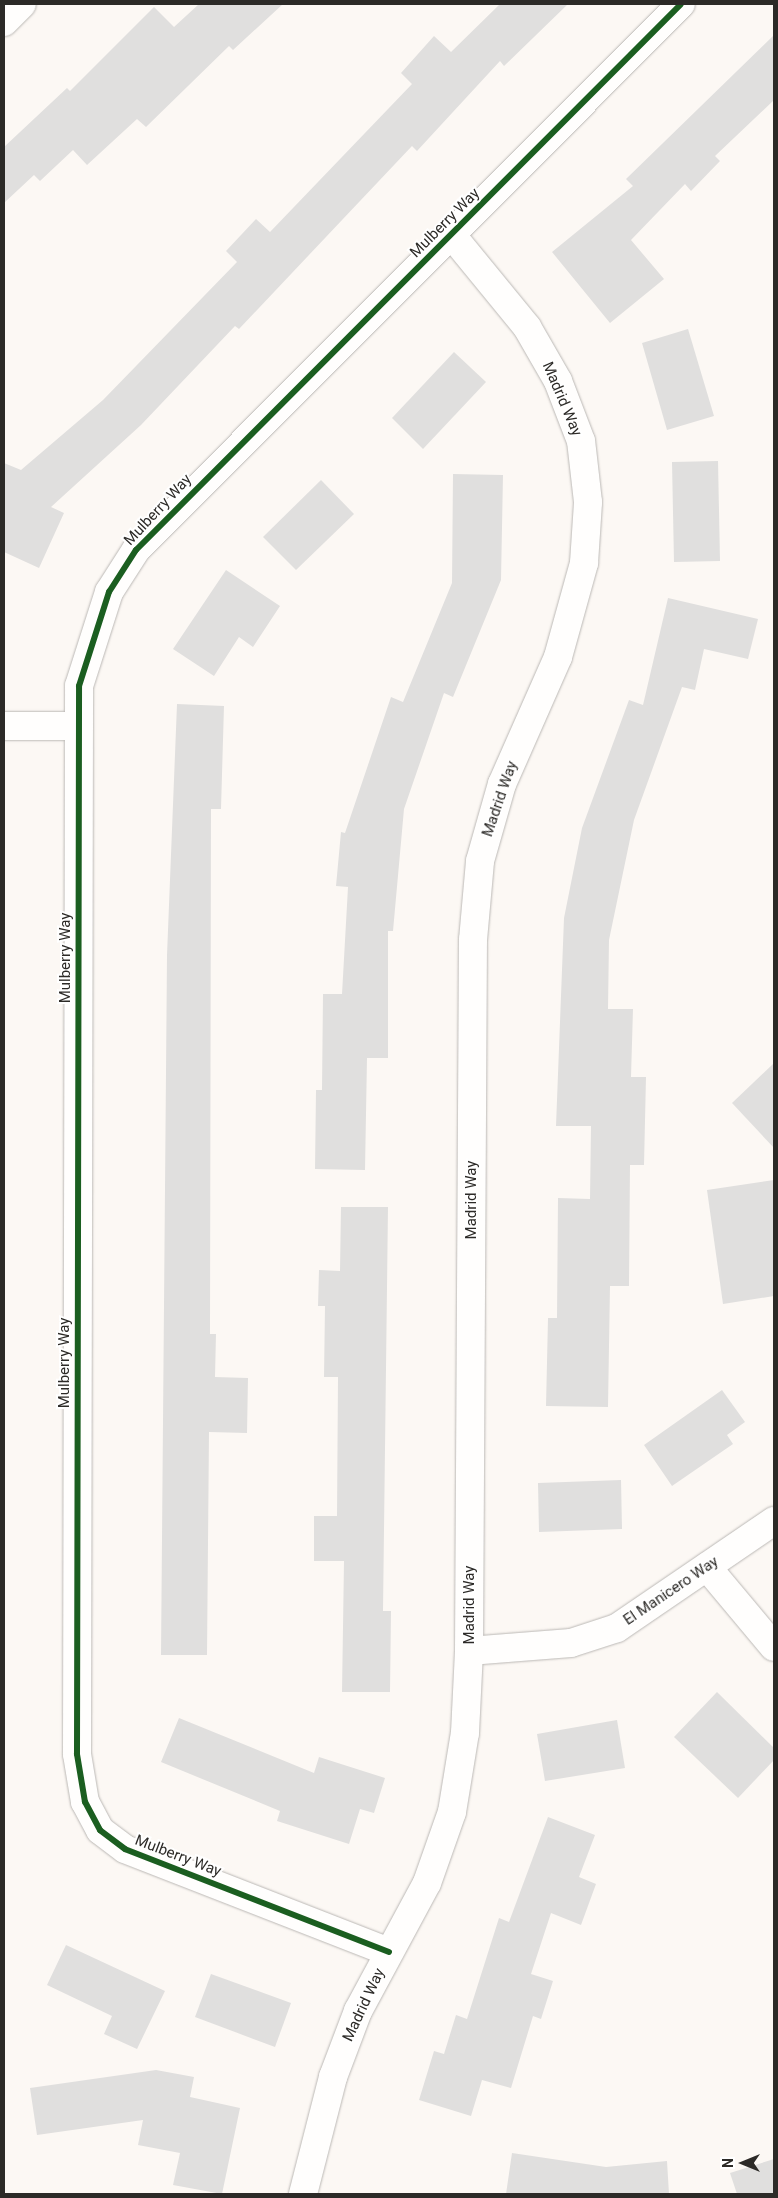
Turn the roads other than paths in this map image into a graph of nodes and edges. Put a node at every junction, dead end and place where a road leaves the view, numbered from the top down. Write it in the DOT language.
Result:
graph roads {
  1 [pos="22,4"];
  2 [pos="681,4"];
  3 [pos="4,22"];
  4 [pos="451,234"];
  5 [pos="4,726"];
  6 [pos="79,726"];
  7 [pos="774,1521"];
  8 [pos="707,1567"];
  9 [pos="774,1647"];
  10 [pos="469,1651"];
  11 [pos="390,1952"];
  12 [pos="303,2194"];
  1 -- 3 [label="street"];
  2 -- 4 [label="street, Mulberry Way"];
  4 -- 6 [label="street, Mulberry Way"];
  4 -- 10 [label="street, Madrid Way"];
  5 -- 6 [label="street"];
  6 -- 11 [label="street, Mulberry Way"];
  7 -- 8 [label="street, El Manicero Way"];
  8 -- 9 [label="street"];
  8 -- 10 [label="street, El Manicero Way"];
  10 -- 11 [label="street, Madrid Way"];
  11 -- 12 [label="street, Madrid Way"];
}
